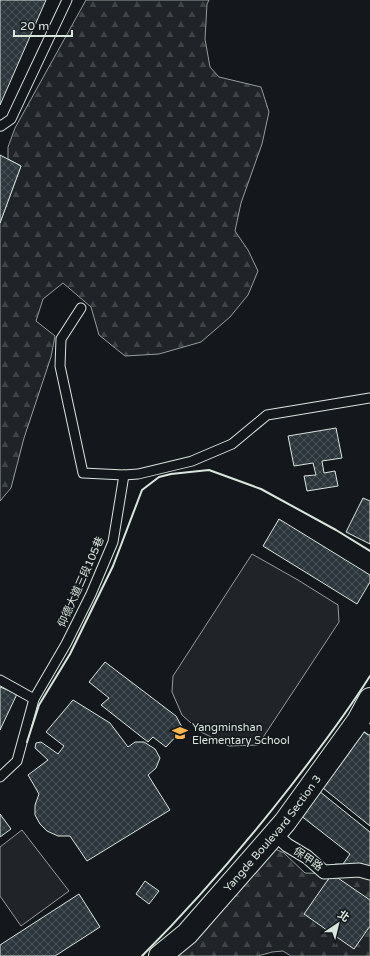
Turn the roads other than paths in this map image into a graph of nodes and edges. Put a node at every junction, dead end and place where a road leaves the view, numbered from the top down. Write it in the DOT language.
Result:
graph roads {
  1 [pos="67,0"];
  2 [pos="0,126"];
  3 [pos="80,308"];
  4 [pos="370,398"];
  5 [pos="124,475"];
  6 [pos="0,680"];
  7 [pos="34,699"];
  8 [pos="370,699"];
  9 [pos="364,726"];
  10 [pos="0,777"];
  11 [pos="274,834"];
  12 [pos="370,873"];
  13 [pos="160,956"];
  1 -- 2 [label="lane"];
  3 -- 5 [label="lane"];
  4 -- 5 [label="lane"];
  5 -- 7 [label="lane, 仰德大道三段105巷"];
  6 -- 7 [label="lane"];
  7 -- 10 [label="lane, 仰德大道三段105巷"];
  8 -- 9 [label="main road, Yangde Boulevard Section 3"];
  9 -- 11 [label="main road, Yangde Boulevard Section 3"];
  11 -- 12 [label="street, 保甲路"];
  11 -- 13 [label="main road, Yangde Boulevard Section 3"];
}
